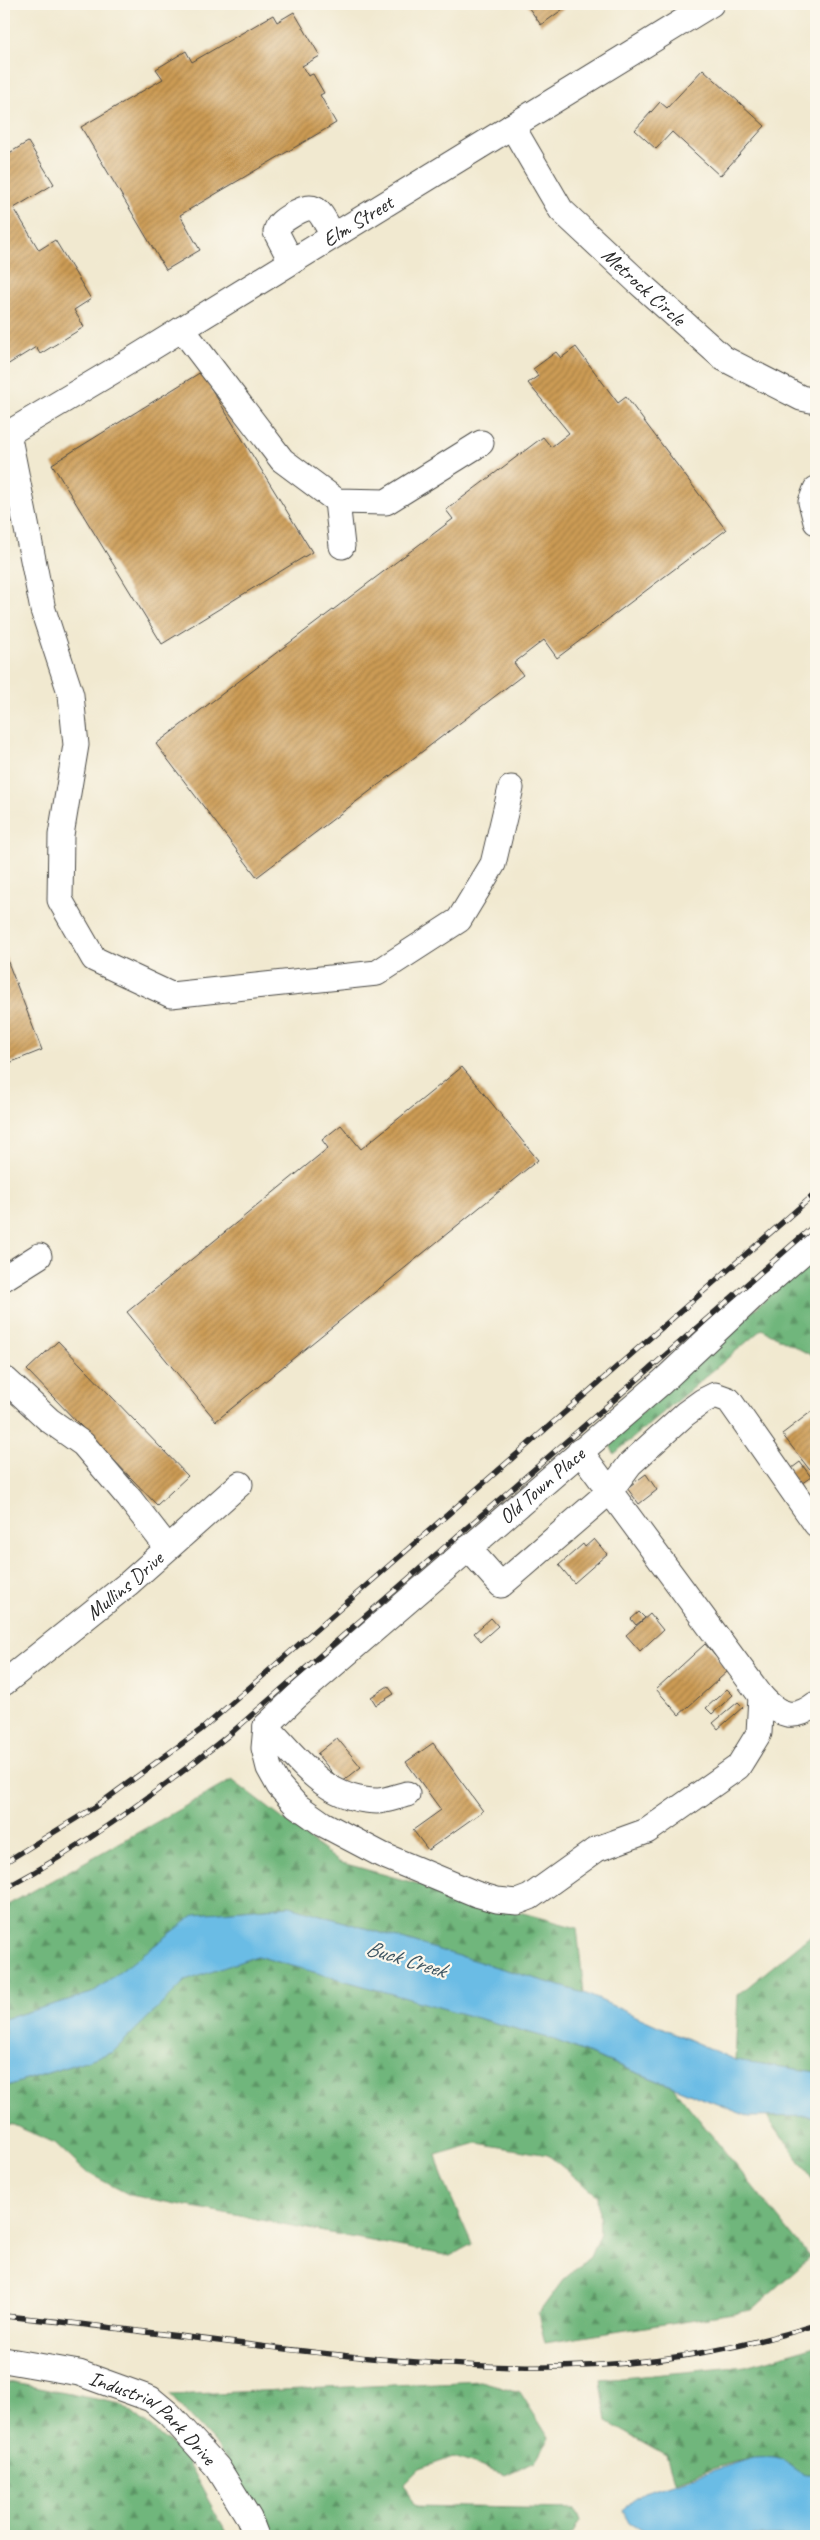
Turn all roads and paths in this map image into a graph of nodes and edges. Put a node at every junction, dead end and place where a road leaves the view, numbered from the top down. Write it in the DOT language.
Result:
graph roads {
  1 [pos="701,6"];
  2 [pos="512,126"];
  3 [pos="333,235"];
  4 [pos="291,261"];
  5 [pos="182,329"];
  6 [pos="816,401"];
  7 [pos="6,435"];
  8 [pos="481,443"];
  9 [pos="816,489"];
  10 [pos="337,501"];
  11 [pos="816,522"];
  12 [pos="342,546"];
  13 [pos="511,788"];
  14 [pos="816,1241"];
  15 [pos="39,1256"];
  16 [pos="4,1278"];
  17 [pos="6,1380"];
  18 [pos="580,1451"];
  19 [pos="240,1484"];
  20 [pos="610,1491"];
  21 [pos="816,1524"];
  22 [pos="167,1548"];
  23 [pos="468,1548"];
  24 [pos="4,1682"];
  25 [pos="761,1696"];
  26 [pos="816,1704"];
  27 [pos="266,1726"];
  28 [pos="407,1794"];
  29 [pos="4,2360"];
  30 [pos="256,2536"];
  1 -- 2 [label="street, Elm Street"];
  2 -- 3 [label="street, Elm Street"];
  2 -- 6 [label="street, Metrock Circle"];
  3 -- 4 [label="street, Elm Street"];
  3 -- 4 [label="street"];
  4 -- 5 [label="street, Elm Street"];
  5 -- 7 [label="street, Elm Street"];
  5 -- 10 [label="street"];
  7 -- 13 [label="street"];
  8 -- 10 [label="street"];
  9 -- 11 [label="street"];
  10 -- 12 [label="street"];
  14 -- 18 [label="street, Old Town Place"];
  15 -- 16 [label="street"];
  17 -- 22 [label="street"];
  18 -- 20 [label="street"];
  18 -- 23 [label="street, Old Town Place"];
  19 -- 22 [label="street, Mullins Drive"];
  20 -- 21 [label="street"];
  20 -- 23 [label="street"];
  20 -- 25 [label="street"];
  22 -- 24 [label="street, Mullins Drive"];
  23 -- 27 [label="street, Old Town Place"];
  25 -- 26 [label="street"];
  25 -- 27 [label="street"];
  27 -- 28 [label="street"];
  29 -- 30 [label="street, Industrial Park Drive"];
}
